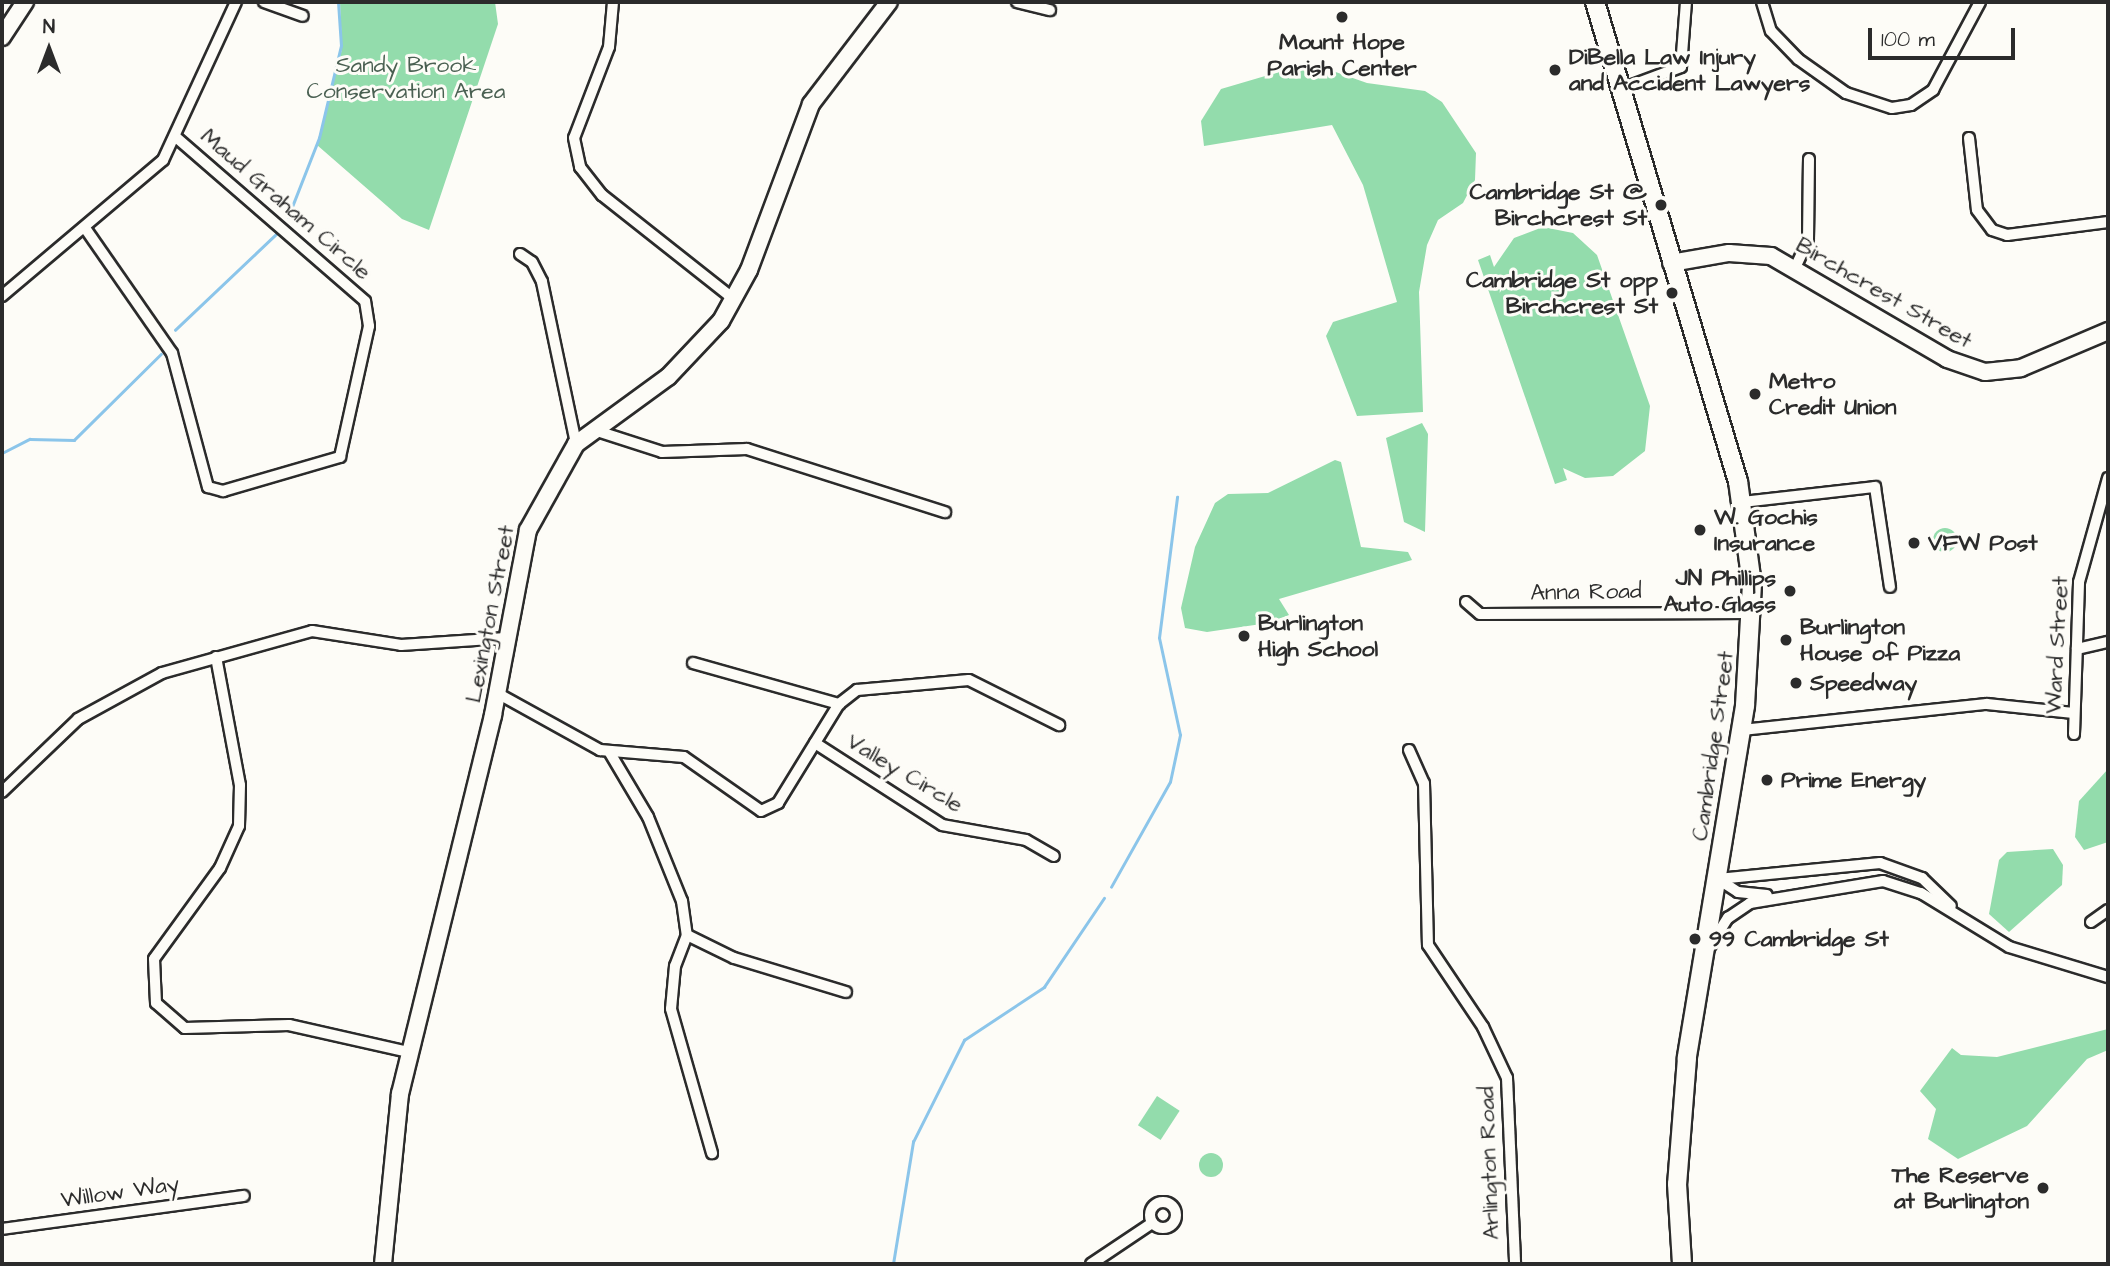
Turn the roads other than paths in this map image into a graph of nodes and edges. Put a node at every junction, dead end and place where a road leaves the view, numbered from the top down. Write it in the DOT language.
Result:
graph roads {
  1 [pos="25,2"];
  2 [pos="236,2"];
  3 [pos="264,2"];
  4 [pos="613,2"];
  5 [pos="889,2"];
  6 [pos="1017,2"];
  7 [pos="1594,2"];
  8 [pos="1686,2"];
  9 [pos="1762,2"];
  10 [pos="1980,2"];
  11 [pos="1050,10"];
  12 [pos="303,16"];
  13 [pos="2,37"];
  14 [pos="1619,90"];
  15 [pos="176,137"];
  16 [pos="1969,138"];
  17 [pos="1809,159"];
  18 [pos="2108,222"];
  19 [pos="85,228"];
  20 [pos="520,254"];
  21 [pos="1671,263"];
  22 [pos="1796,268"];
  23 [pos="2,296"];
  24 [pos="734,300"];
  25 [pos="2108,331"];
  26 [pos="594,430"];
  27 [pos="576,444"];
  28 [pos="2108,478"];
  29 [pos="1743,502"];
  30 [pos="945,512"];
  31 [pos="1890,587"];
  32 [pos="1466,602"];
  33 [pos="1753,613"];
  34 [pos="506,638"];
  35 [pos="2108,642"];
  36 [pos="2077,649"];
  37 [pos="216,657"];
  38 [pos="693,663"];
  39 [pos="497,693"];
  40 [pos="839,704"];
  41 [pos="2074,713"];
  42 [pos="1059,725"];
  43 [pos="1742,730"];
  44 [pos="2074,734"];
  45 [pos="815,743"];
  46 [pos="1409,750"];
  47 [pos="610,753"];
  48 [pos="2,792"];
  49 [pos="1054,856"];
  50 [pos="1718,879"];
  51 [pos="1796,894"];
  52 [pos="2108,910"];
  53 [pos="1957,914"];
  54 [pos="2091,922"];
  55 [pos="687,936"];
  56 [pos="1704,957"];
  57 [pos="2108,977"];
  58 [pos="846,992"];
  59 [pos="409,1052"];
  60 [pos="712,1153"];
  61 [pos="244,1196"];
  62 [pos="1152,1223"];
  63 [pos="2,1229"];
  64 [pos="383,1264"];
  65 [pos="1091,1264"];
  66 [pos="1515,1264"];
  67 [pos="1682,1264"];
  1 -- 13 [label="street"];
  2 -- 15 [label="street"];
  3 -- 12 [label="street"];
  4 -- 24 [label="street"];
  5 -- 24 [label="street, Lexington Street"];
  6 -- 11 [label="street"];
  7 -- 14 [label="main road, Cambridge Street"];
  8 -- 14 [label="street"];
  9 -- 10 [label="street"];
  14 -- 21 [label="main road, Cambridge Street"];
  15 -- 19 [label="street"];
  15 -- 19 [label="street, Maud Graham Circle"];
  16 -- 18 [label="street"];
  17 -- 22 [label="street"];
  19 -- 23 [label="street"];
  20 -- 27 [label="street"];
  21 -- 22 [label="street, Birchcrest Street"];
  21 -- 29 [label="main road, Cambridge Street"];
  22 -- 25 [label="street, Birchcrest Street"];
  24 -- 26 [label="street, Lexington Street"];
  26 -- 27 [label="street, Lexington Street"];
  26 -- 30 [label="street"];
  27 -- 34 [label="street, Lexington Street"];
  28 -- 36 [label="street, Ward Street"];
  29 -- 31 [label="street"];
  29 -- 33 [label="main road, Cambridge Street"];
  32 -- 33 [label="street, Anna Road"];
  33 -- 43 [label="main road, Cambridge Street"];
  34 -- 37 [label="street"];
  34 -- 39 [label="street, Lexington Street"];
  35 -- 36 [label="street"];
  36 -- 41 [label="street, Ward Street"];
  37 -- 48 [label="street"];
  37 -- 59 [label="street"];
  38 -- 40 [label="street"];
  39 -- 47 [label="street"];
  39 -- 59 [label="street, Lexington Street"];
  40 -- 42 [label="street"];
  40 -- 45 [label="street"];
  41 -- 43 [label="street"];
  41 -- 44 [label="street, Ward Street"];
  43 -- 50 [label="main road, Cambridge Street"];
  45 -- 47 [label="street"];
  45 -- 49 [label="street, Valley Circle"];
  46 -- 66 [label="street, Arlington Road"];
  47 -- 55 [label="street"];
  50 -- 51 [label="street"];
  50 -- 53 [label="street"];
  50 -- 56 [label="main road, Cambridge Street"];
  51 -- 53 [label="street"];
  51 -- 56 [label="street"];
  52 -- 54 [label="street"];
  53 -- 57 [label="street"];
  55 -- 58 [label="street"];
  55 -- 60 [label="street"];
  56 -- 67 [label="main road, Cambridge Street"];
  59 -- 64 [label="street, Lexington Street"];
  61 -- 63 [label="street, Willow Way"];
  62 -- 65 [label="street"];
}
